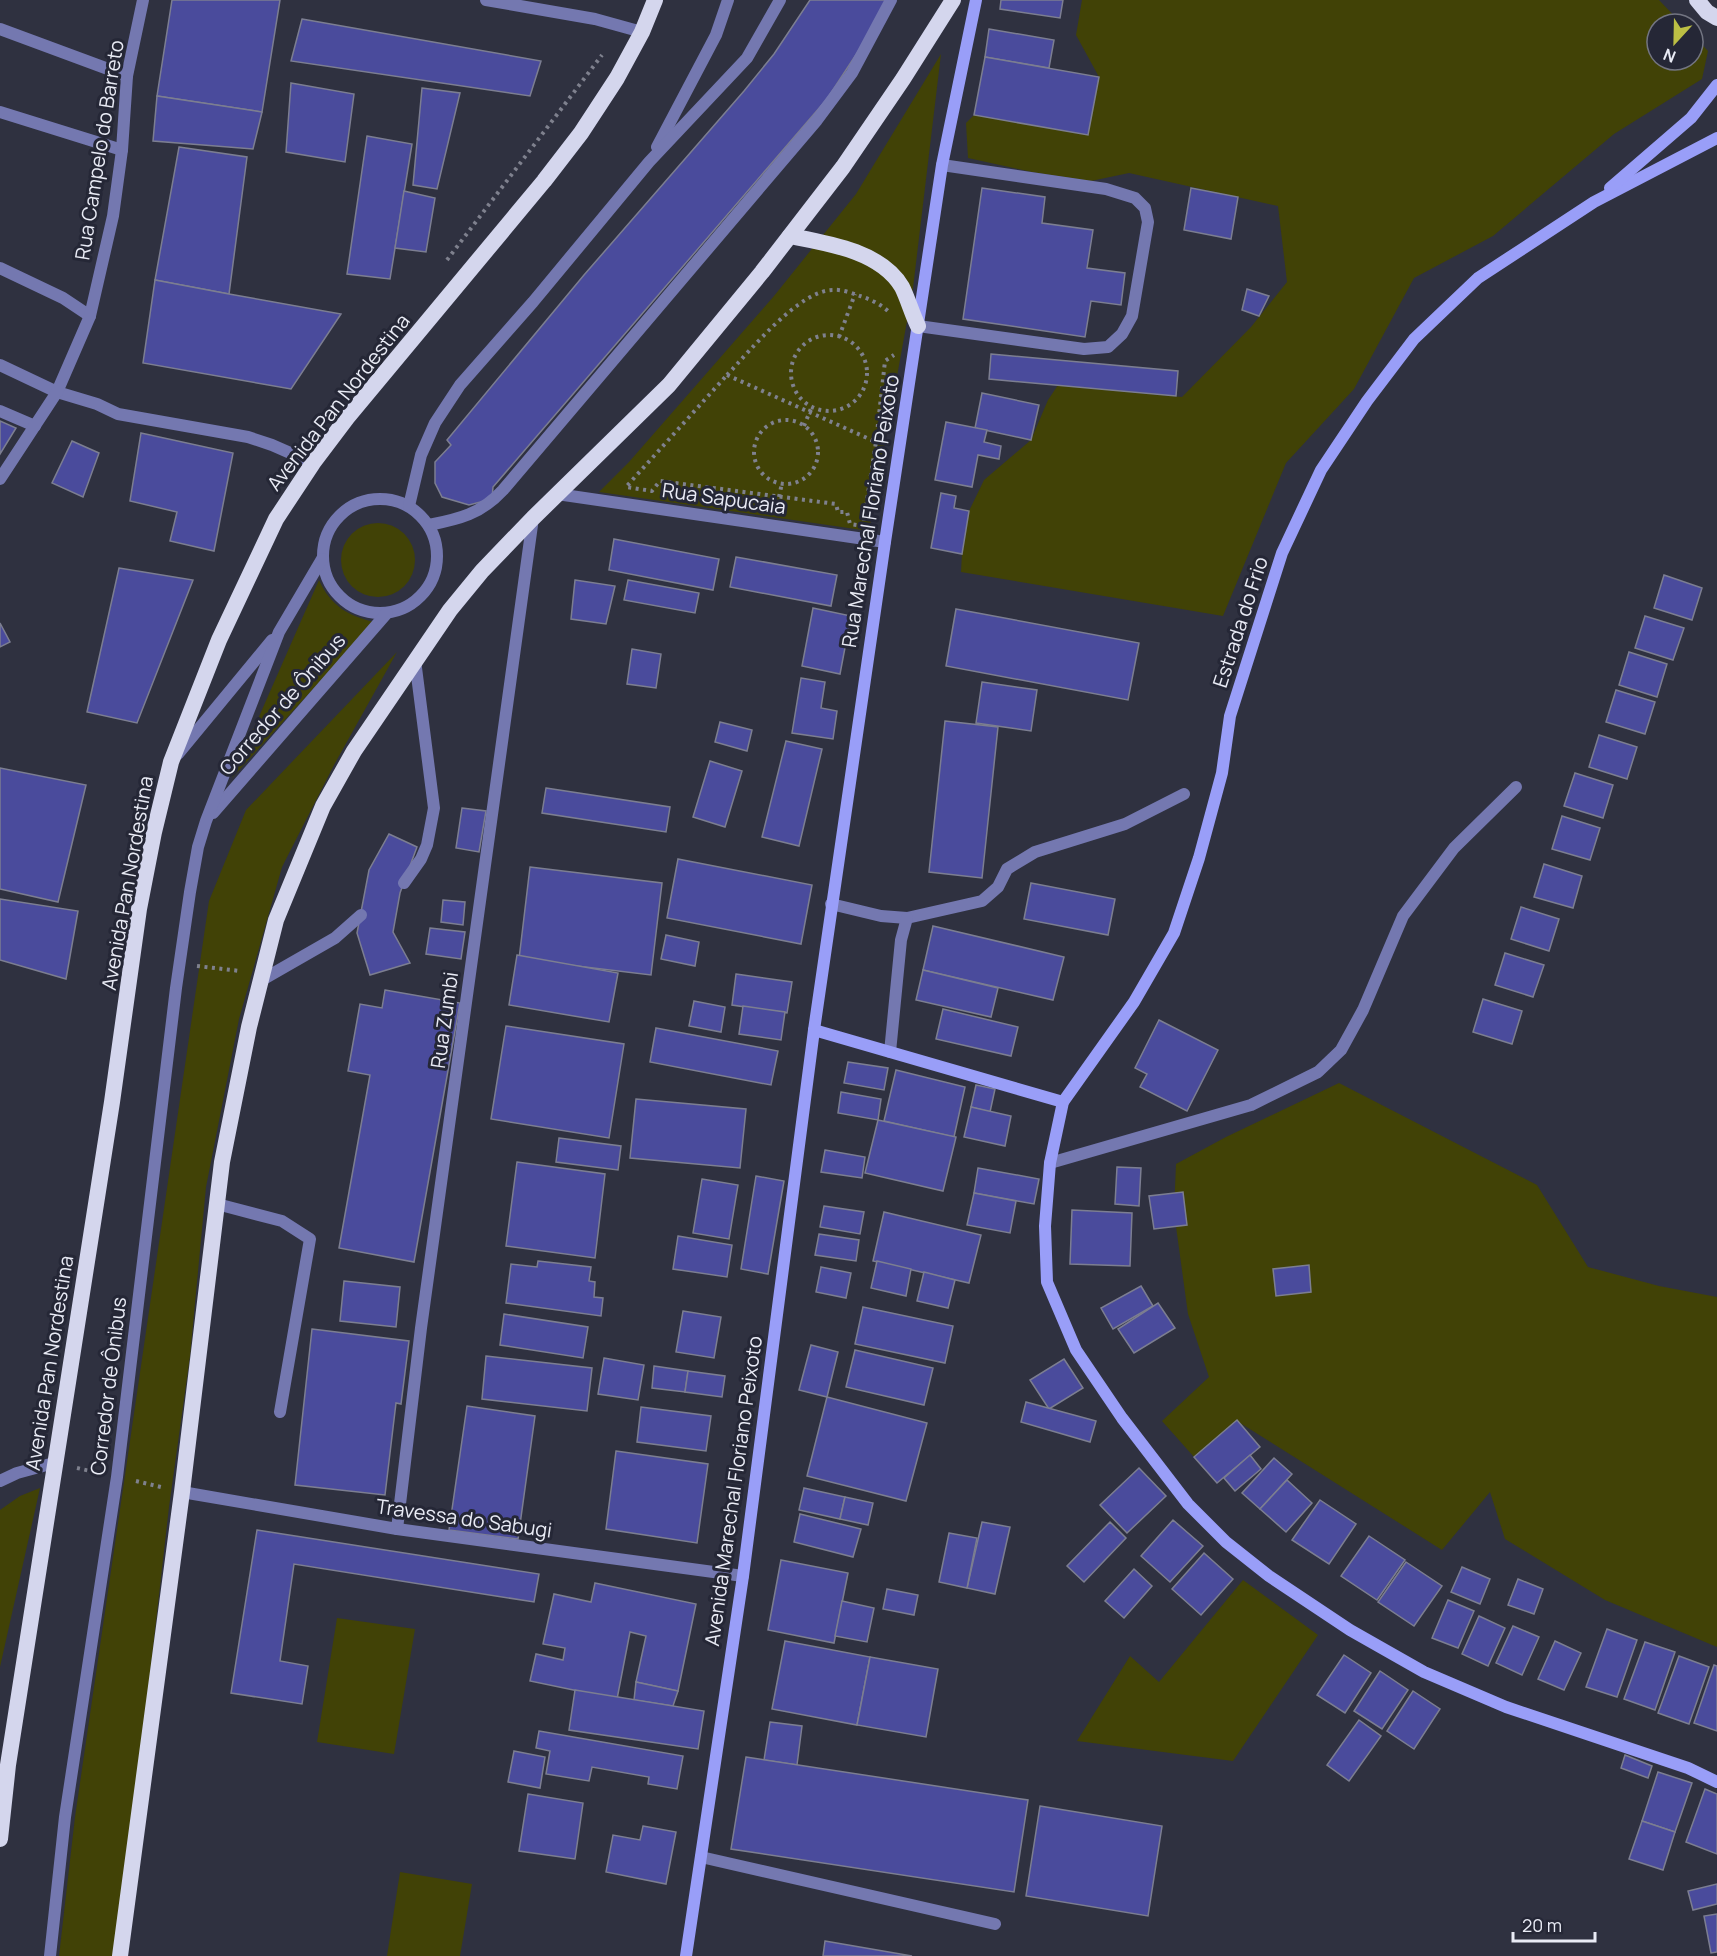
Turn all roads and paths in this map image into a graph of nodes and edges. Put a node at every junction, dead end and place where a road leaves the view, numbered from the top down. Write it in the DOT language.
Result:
graph roads {
  1 [pos="143,0"];
  2 [pos="486,0"];
  3 [pos="654,0"];
  4 [pos="728,0"];
  5 [pos="780,0"];
  6 [pos="891,0"];
  7 [pos="953,0"];
  8 [pos="976,0"];
  9 [pos="1696,0"];
  10 [pos="510,2"];
  11 [pos="1717,18"];
  12 [pos="0,29"];
  13 [pos="642,33"];
  14 [pos="127,76"];
  15 [pos="1717,85"];
  16 [pos="0,112"];
  17 [pos="1717,138"];
  18 [pos="122,150"];
  19 [pos="649,162"];
  20 [pos="942,165"];
  21 [pos="1594,202"];
  22 [pos="790,236"];
  23 [pos="0,268"];
  24 [pos="855,294"];
  25 [pos="90,316"];
  26 [pos="891,316"];
  27 [pos="918,326"];
  28 [pos="839,337"];
  29 [pos="902,351"];
  30 [pos="0,365"];
  31 [pos="727,375"];
  32 [pos="57,392"];
  33 [pos="812,406"];
  34 [pos="0,411"];
  35 [pos="810,412"];
  36 [pos="35,426"];
  37 [pos="804,426"];
  38 [pos="876,442"];
  39 [pos="313,463"];
  40 [pos="0,479"];
  41 [pos="782,483"];
  42 [pos="557,494"];
  43 [pos="779,497"];
  44 [pos="409,506"];
  45 [pos="533,518"];
  46 [pos="429,525"];
  47 [pos="885,542"];
  48 [pos="322,559"];
  49 [pos="387,613"];
  50 [pos="279,632"];
  51 [pos="415,660"];
  52 [pos="171,762"];
  53 [pos="1516,787"];
  54 [pos="1184,794"];
  55 [pos="206,821"];
  56 [pos="404,883"];
  57 [pos="831,904"];
  58 [pos="361,915"];
  59 [pos="907,918"];
  60 [pos="260,981"];
  61 [pos="814,1030"];
  62 [pos="890,1052"];
  63 [pos="1063,1102"];
  64 [pos="1050,1163"];
  65 [pos="217,1204"];
  66 [pos="280,1412"];
  67 [pos="54,1463"];
  68 [pos="0,1481"];
  69 [pos="182,1492"];
  70 [pos="397,1529"];
  71 [pos="743,1576"];
  72 [pos="1717,1782"];
  73 [pos="0,1839"];
  74 [pos="701,1857"];
  75 [pos="995,1923"];
  76 [pos="50,1956"];
  77 [pos="120,1956"];
  78 [pos="686,1956"];
  1 -- 14 [label="street, Rua Campelo do Barreto"];
  2 -- 10 [label="street"];
  3 -- 13 [label="highway, Avenida Pan Nordestina"];
  4 -- 19 [label="street"];
  5 -- 19 [label="street"];
  6 -- 46 [label="street"];
  7 -- 22 [label="highway"];
  8 -- 20 [label="main road, Rua Marechal Floriano Peixoto"];
  9 -- 11 [label="highway"];
  10 -- 13 [label="street"];
  12 -- 14 [label="street"];
  13 -- 39 [label="highway, Avenida Pan Nordestina"];
  14 -- 18 [label="street, Rua Campelo do Barreto"];
  15 -- 21 [label="main road, Estrada do Frio"];
  16 -- 18 [label="street"];
  17 -- 21 [label="main road, Estrada do Frio"];
  18 -- 25 [label="street, Rua Campelo do Barreto"];
  19 -- 44 [label="street"];
  20 -- 27 [label="main road, Rua Marechal Floriano Peixoto"];
  20 -- 27 [label="street"];
  21 -- 63 [label="main road, Estrada do Frio"];
  22 -- 27 [label="highway"];
  22 -- 42 [label="highway"];
  23 -- 25 [label="street"];
  24 -- 26 [label="path"];
  24 -- 28 [label="path"];
  24 -- 31 [label="path"];
  25 -- 32 [label="street, Rua Campelo do Barreto"];
  27 -- 47 [label="main road, Rua Marechal Floriano Peixoto"];
  28 -- 33 [label="path"];
  28 -- 33 [label="path"];
  29 -- 38 [label="path"];
  30 -- 32 [label="street"];
  31 -- 35 [label="path"];
  31 -- 43 [label="path"];
  32 -- 36 [label="street, Rua Campelo do Barreto"];
  32 -- 39 [label="street"];
  33 -- 35 [label="path"];
  34 -- 36 [label="street"];
  35 -- 37 [label="path"];
  35 -- 38 [label="path"];
  36 -- 40 [label="street, Rua Campelo do Barreto"];
  37 -- 41 [label="path"];
  37 -- 41 [label="path"];
  38 -- 43 [label="path"];
  39 -- 52 [label="highway, Avenida Pan Nordestina"];
  41 -- 43 [label="path"];
  42 -- 45 [label="highway"];
  42 -- 47 [label="street, Rua Sapucaia"];
  44 -- 46 [label="street"];
  44 -- 48 [label="street, Corredor de Ônibus"];
  45 -- 51 [label="highway"];
  45 -- 70 [label="street, Rua Zumbi"];
  46 -- 49 [label="street, Corredor de Ônibus"];
  47 -- 57 [label="main road, Rua Marechal Floriano Peixoto"];
  48 -- 49 [label="street, Corredor de Ônibus"];
  48 -- 50 [label="street, Corredor de Ônibus"];
  49 -- 55 [label="street, Corredor de Ônibus"];
  50 -- 52 [label="street, Corredor de Ônibus"];
  50 -- 55 [label="street, Corredor de Ônibus"];
  51 -- 56 [label="street"];
  51 -- 60 [label="highway"];
  52 -- 67 [label="highway, Avenida Pan Nordestina"];
  53 -- 64 [label="street"];
  54 -- 59 [label="street"];
  55 -- 76 [label="street, Corredor de Ônibus"];
  57 -- 59 [label="street"];
  57 -- 61 [label="main road, Rua Marechal Floriano Peixoto"];
  58 -- 60 [label="street"];
  59 -- 62 [label="street"];
  60 -- 65 [label="highway"];
  61 -- 62 [label="main road"];
  61 -- 71 [label="main road, Avenida Marechal Floriano Peixoto"];
  62 -- 63 [label="main road"];
  63 -- 64 [label="main road, Estrada do Frio"];
  64 -- 72 [label="main road, Estrada do Frio"];
  65 -- 66 [label="street"];
  65 -- 69 [label="highway"];
  67 -- 68 [label="street"];
  67 -- 73 [label="highway, Avenida Pan Nordestina"];
  69 -- 70 [label="street, Travessa do Sabugi"];
  69 -- 77 [label="highway"];
  70 -- 71 [label="street, Travessa do Sabugi"];
  71 -- 74 [label="main road, Avenida Marechal Floriano Peixoto"];
  74 -- 75 [label="street"];
  74 -- 78 [label="main road, Avenida Marechal Floriano Peixoto"];
}
